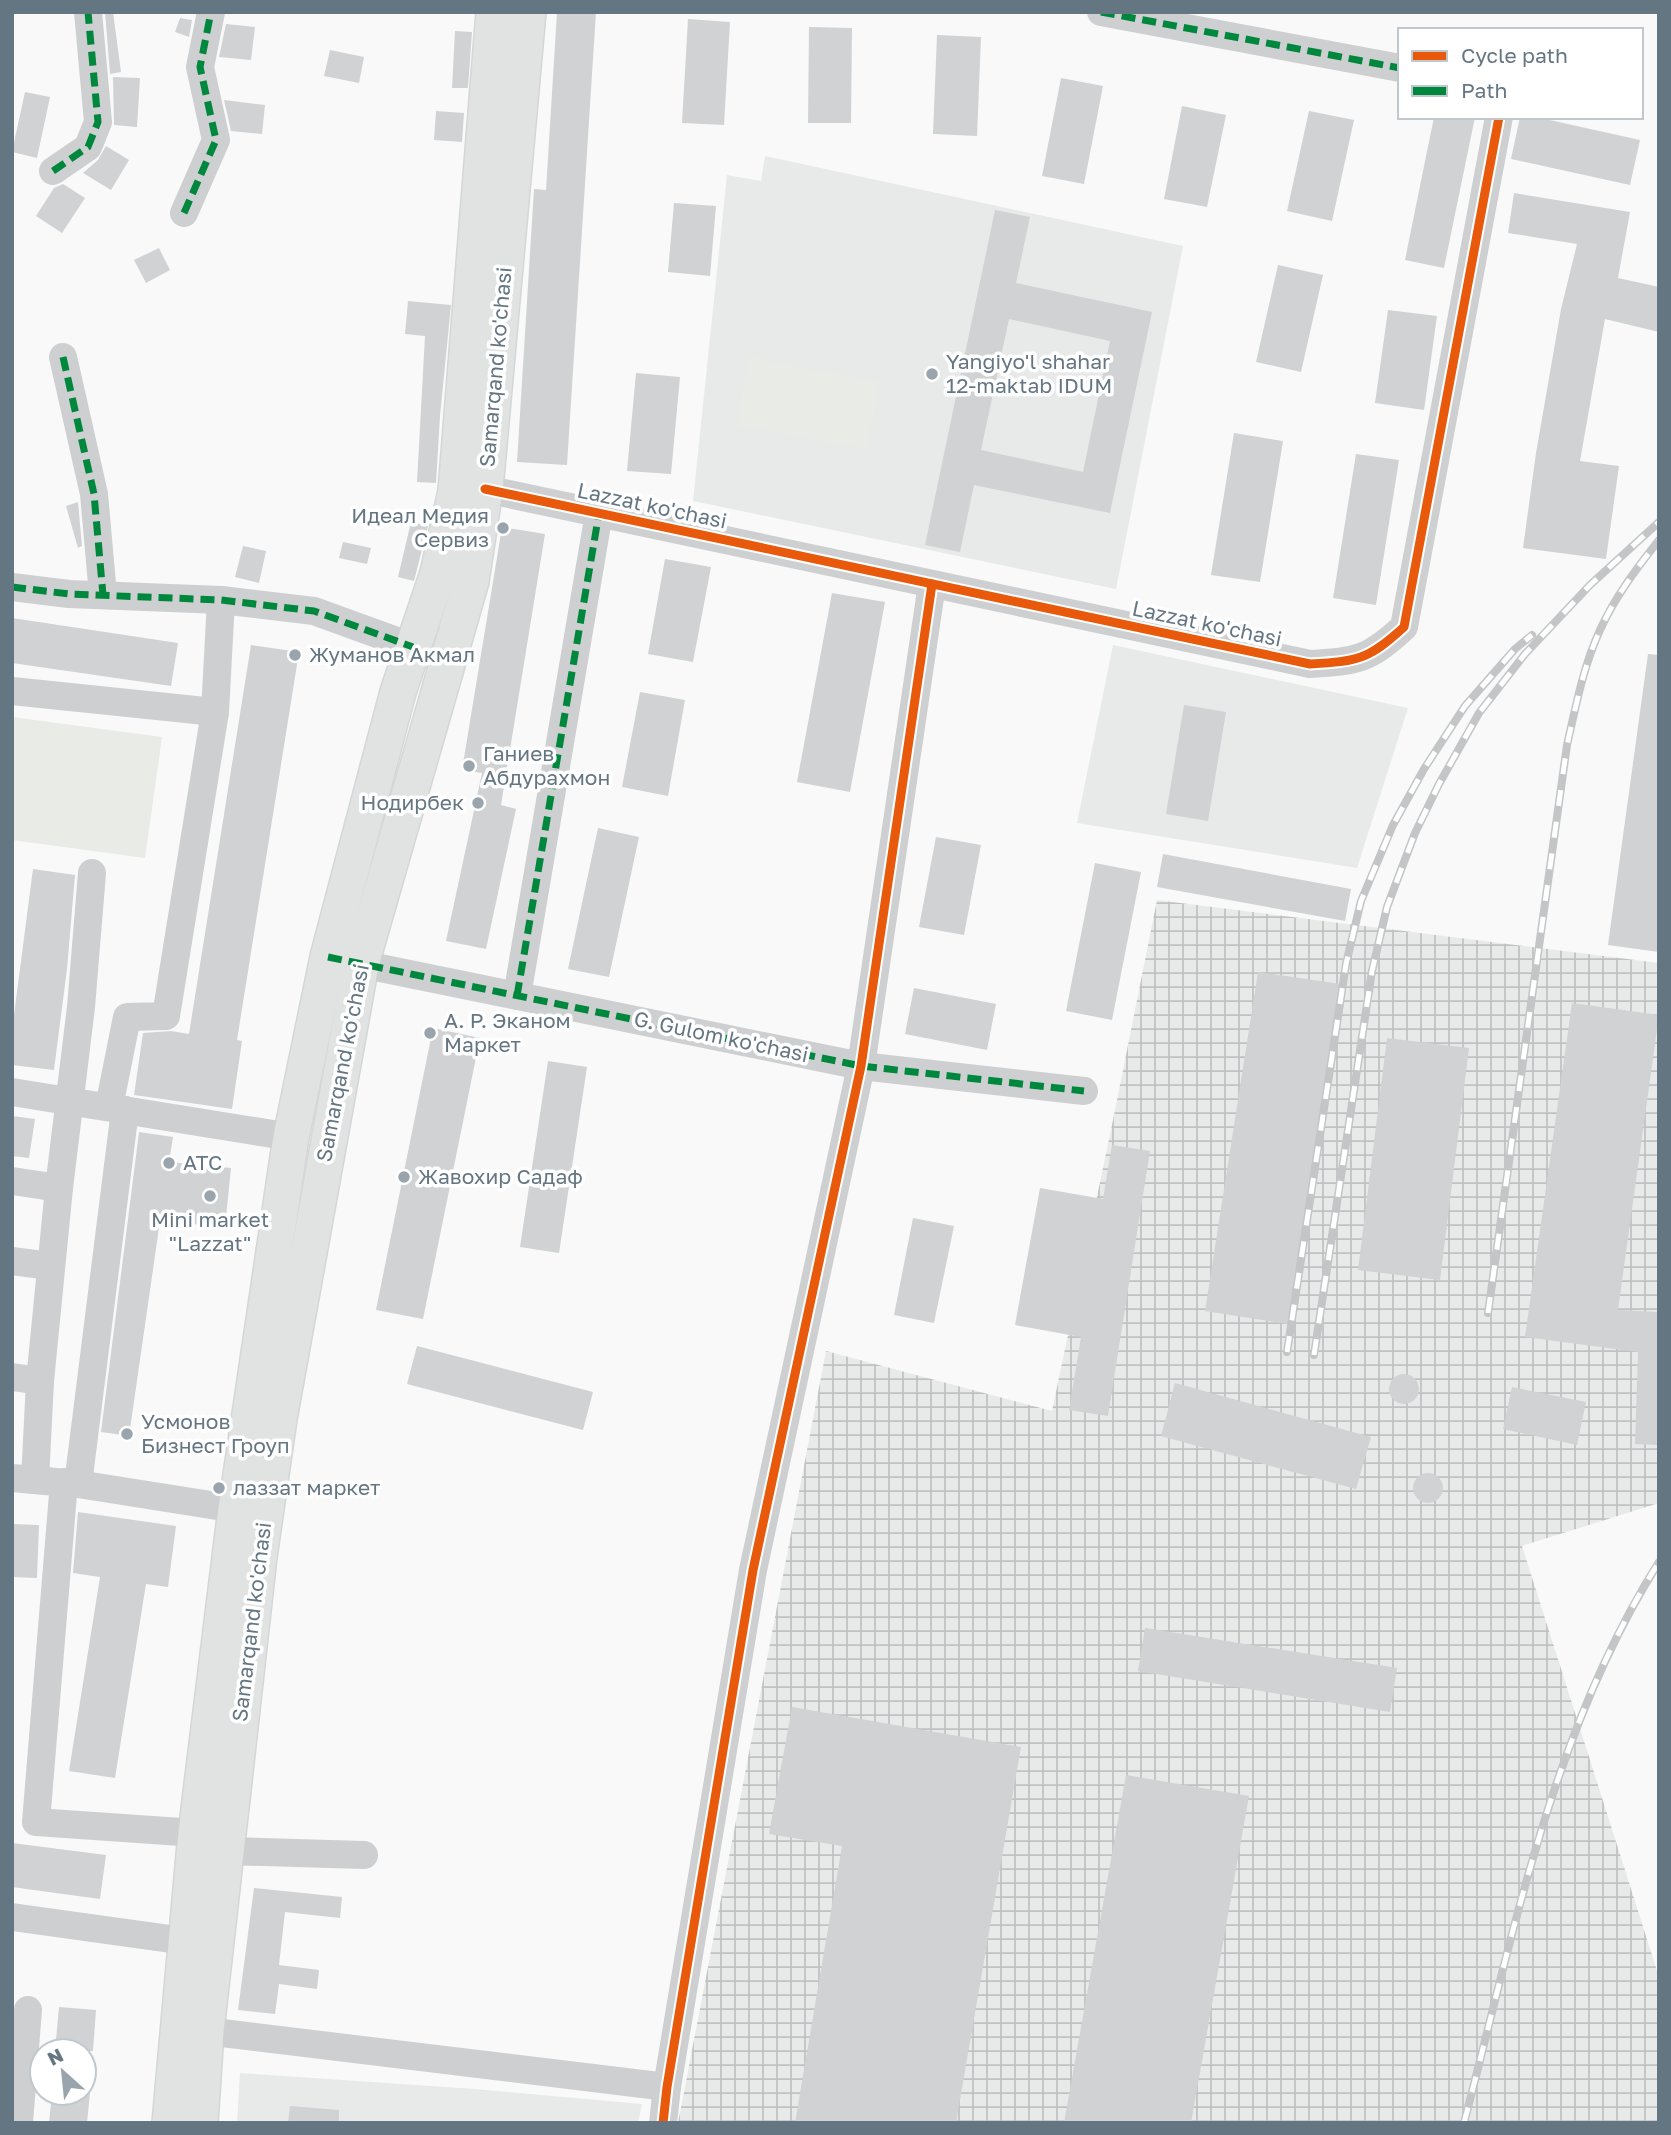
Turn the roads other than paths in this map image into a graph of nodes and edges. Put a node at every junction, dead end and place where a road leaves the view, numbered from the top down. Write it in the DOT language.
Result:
graph roads {
  1 [pos="88,12"];
  2 [pos="211,12"];
  3 [pos="494,12"];
  4 [pos="528,12"];
  5 [pos="1101,12"];
  6 [pos="1398,68"];
  7 [pos="1499,119"];
  8 [pos="52,171"];
  9 [pos="184,213"];
  10 [pos="63,357"];
  11 [pos="485,489"];
  12 [pos="598,513"];
  13 [pos="932,584"];
  14 [pos="12,587"];
  15 [pos="103,595"];
  16 [pos="221,600"];
  17 [pos="413,647"];
  18 [pos="12,691"];
  19 [pos="215,712"];
  20 [pos="92,873"];
  21 [pos="344,960"];
  22 [pos="517,996"];
  23 [pos="81,1007"];
  24 [pos="127,1017"];
  25 [pos="860,1066"];
  26 [pos="1084,1091"];
  27 [pos="12,1092"];
  28 [pos="68,1100"];
  29 [pos="117,1108"];
  30 [pos="291,1137"];
  31 [pos="12,1181"];
  32 [pos="60,1188"];
  33 [pos="12,1261"];
  34 [pos="50,1266"];
  35 [pos="12,1377"];
  36 [pos="40,1381"];
  37 [pos="24,1479"];
  38 [pos="71,1483"];
  39 [pos="236,1509"];
  40 [pos="24,1821"];
  41 [pos="196,1833"];
  42 [pos="226,1851"];
  43 [pos="364,1855"];
  44 [pos="12,1917"];
  45 [pos="185,1941"];
  46 [pos="28,2010"];
  47 [pos="192,2030"];
  48 [pos="667,2087"];
  49 [pos="19,2123"];
  50 [pos="170,2123"];
  51 [pos="200,2123"];
  52 [pos="663,2123"];
  1 -- 8 [label="street"];
  2 -- 9 [label="street"];
  3 -- 17 [label="main road, Samarqand ko'chasi"];
  4 -- 11 [label="main road, Samarqand ko'chasi"];
  5 -- 6 [label="street"];
  7 -- 13 [label="street, Lazzat ko'chasi"];
  10 -- 15 [label="street"];
  11 -- 12 [label="street, Lazzat ko'chasi"];
  11 -- 21 [label="main road, Samarqand ko'chasi"];
  12 -- 13 [label="street, Lazzat ko'chasi"];
  12 -- 22 [label="street"];
  13 -- 25 [label="street"];
  14 -- 15 [label="street"];
  15 -- 16 [label="street"];
  16 -- 17 [label="street"];
  16 -- 19 [label="street"];
  17 -- 21 [label="main road, Samarqand ko'chasi"];
  18 -- 19 [label="street"];
  19 -- 24 [label="street"];
  20 -- 23 [label="street"];
  21 -- 22 [label="street, G. Gulom ko'chasi"];
  21 -- 30 [label="main road, Samarqand ko'chasi"];
  21 -- 42 [label="main road, Samarqand ko'chasi"];
  22 -- 25 [label="street, G. Gulom ko'chasi"];
  23 -- 24 [label="street"];
  23 -- 28 [label="street"];
  24 -- 29 [label="street"];
  25 -- 26 [label="street, G. Gulom ko'chasi"];
  25 -- 48 [label="street"];
  27 -- 28 [label="street"];
  28 -- 29 [label="street"];
  28 -- 32 [label="street"];
  29 -- 30 [label="street"];
  29 -- 38 [label="street"];
  30 -- 39 [label="main road, Samarqand ko'chasi"];
  31 -- 32 [label="street"];
  32 -- 34 [label="street"];
  33 -- 34 [label="street"];
  34 -- 36 [label="street"];
  35 -- 36 [label="street"];
  36 -- 37 [label="street"];
  37 -- 38 [label="street"];
  38 -- 39 [label="street"];
  38 -- 40 [label="street"];
  39 -- 41 [label="main road, Samarqand ko'chasi"];
  40 -- 41 [label="street"];
  41 -- 45 [label="main road, Samarqand ko'chasi"];
  42 -- 43 [label="street"];
  42 -- 47 [label="main road, Samarqand ko'chasi"];
  44 -- 45 [label="street"];
  45 -- 47 [label="main road, Samarqand ko'chasi"];
  46 -- 49 [label="street"];
  47 -- 48 [label="street"];
  47 -- 50 [label="main road, Samarqand ko'chasi"];
  47 -- 51 [label="main road, Samarqand ko'chasi"];
  48 -- 52 [label="street"];
}
